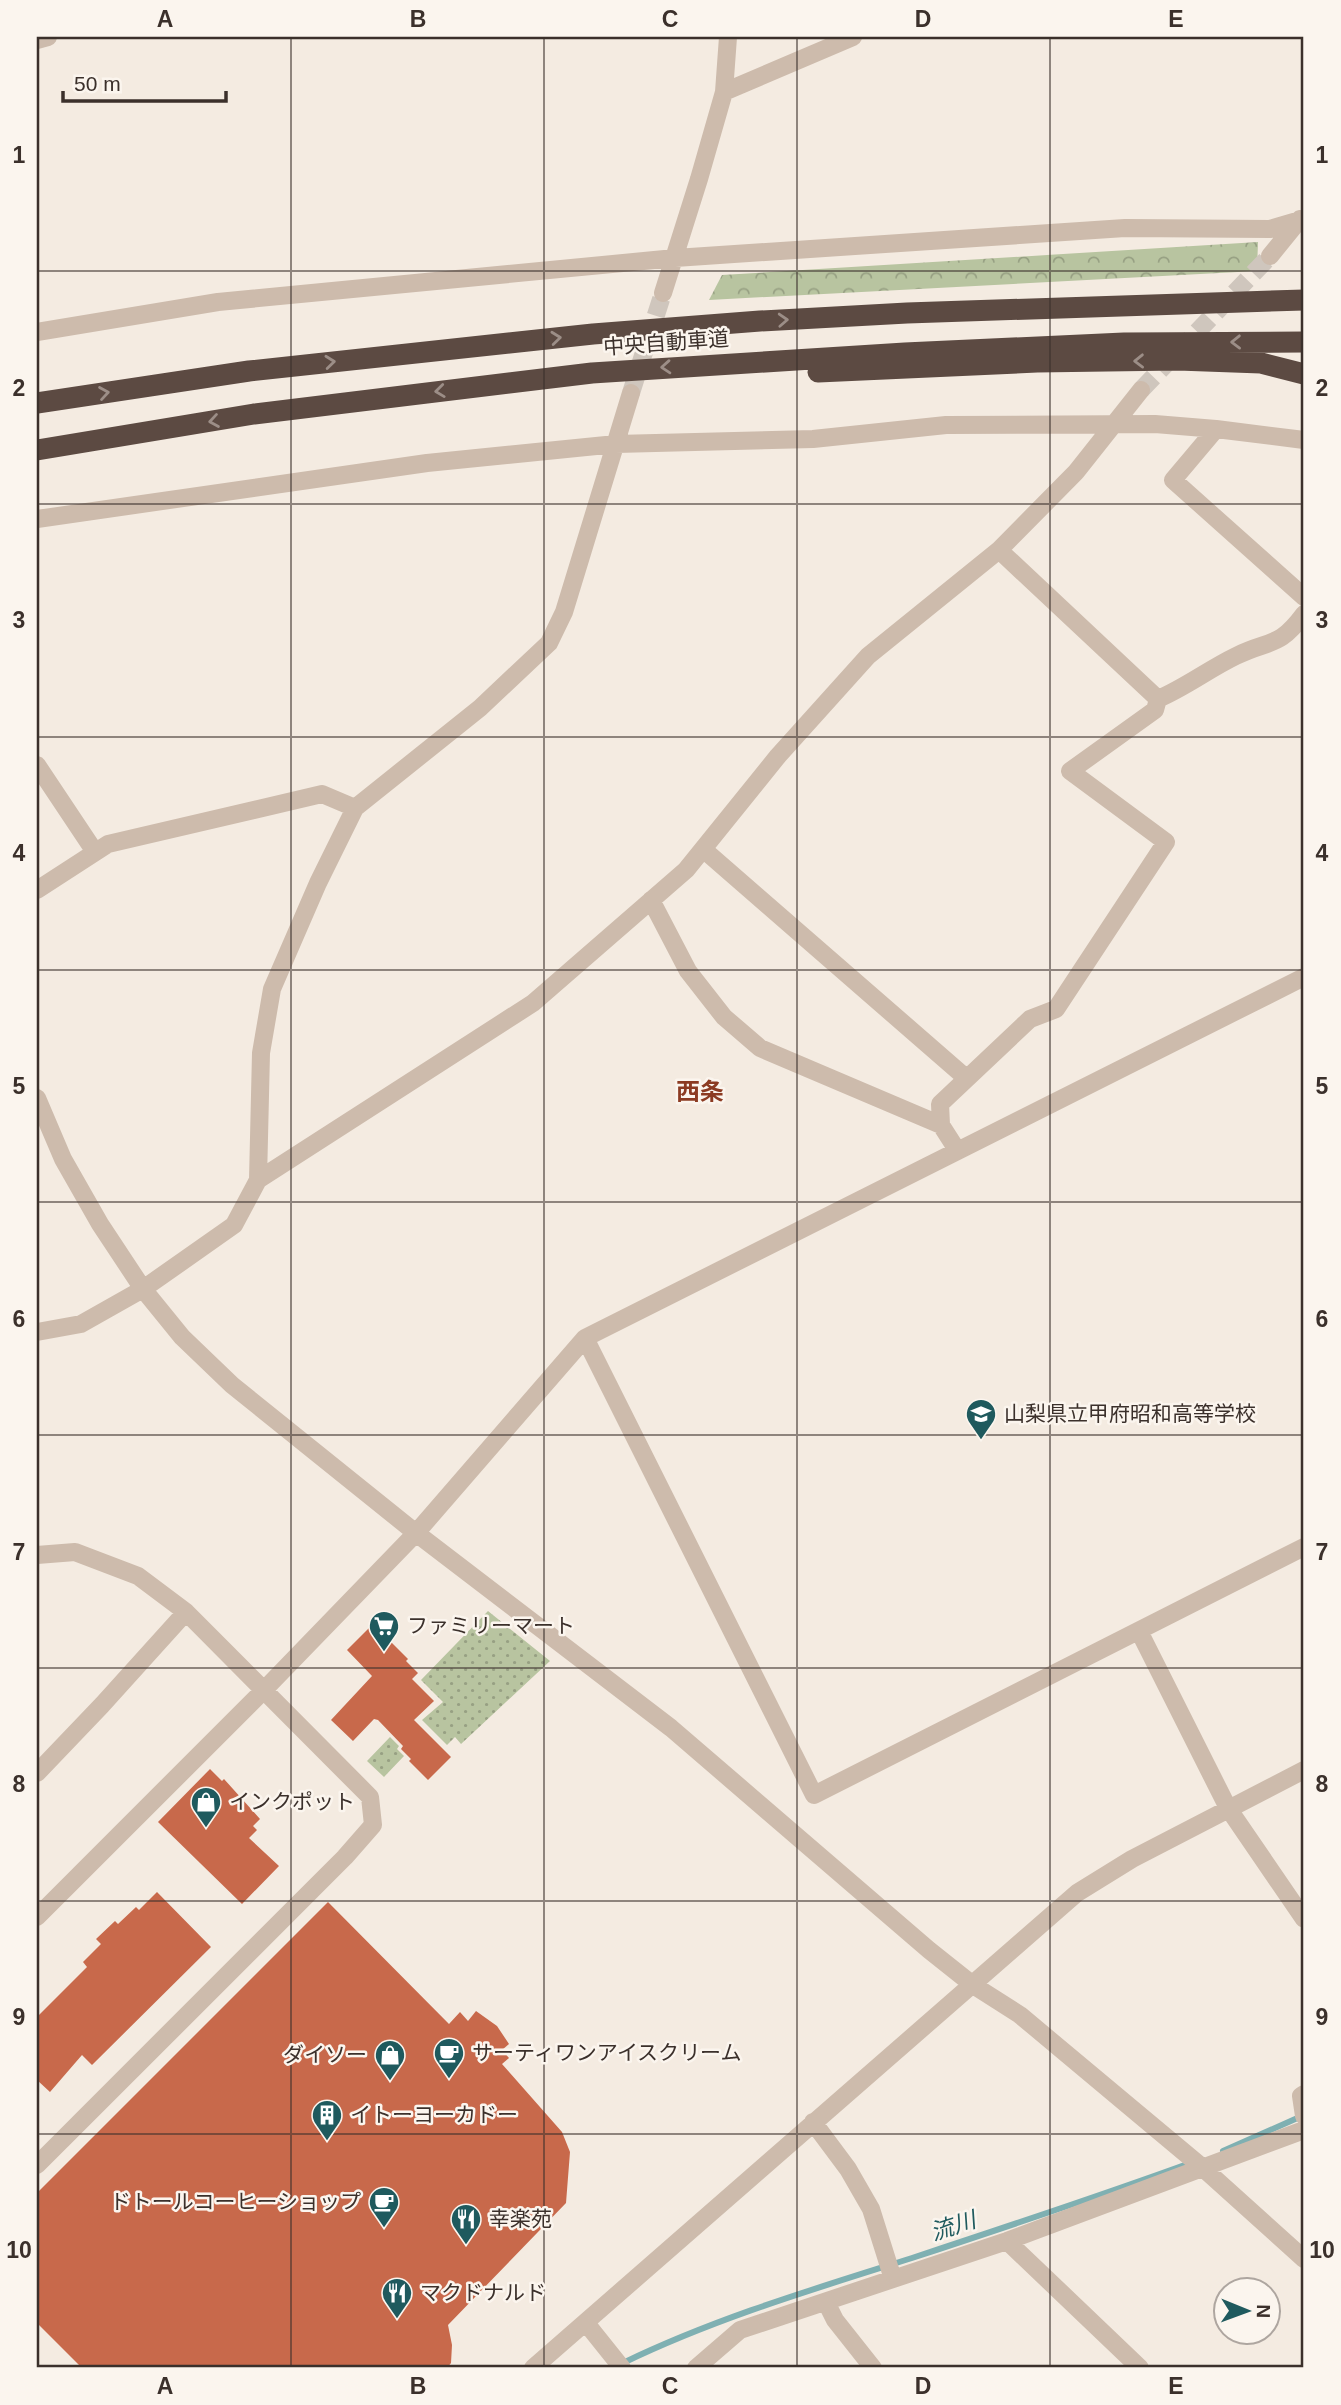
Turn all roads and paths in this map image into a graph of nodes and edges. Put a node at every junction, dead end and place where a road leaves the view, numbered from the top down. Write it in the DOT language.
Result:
graph roads {
  1 [pos="48,37"];
  2 [pos="728,37"];
  3 [pos="853,37"];
  4 [pos="37,40"];
  5 [pos="724,92"];
  6 [pos="1303,216"];
  7 [pos="1270,256"];
  8 [pos="675,258"];
  9 [pos="663,293"];
  10 [pos="1298,299"];
  11 [pos="37,332"];
  12 [pos="1304,342"];
  13 [pos="712,364"];
  14 [pos="1304,373"];
  15 [pos="1141,390"];
  16 [pos="631,393"];
  17 [pos="37,403"];
  18 [pos="1115,425"];
  19 [pos="1216,429"];
  20 [pos="1304,440"];
  21 [pos="616,444"];
  22 [pos="37,450"];
  23 [pos="37,519"];
  24 [pos="999,550"];
  25 [pos="1304,597"];
  26 [pos="1304,614"];
  27 [pos="1158,699"];
  28 [pos="37,765"];
  29 [pos="355,808"];
  30 [pos="703,849"];
  31 [pos="96,852"];
  32 [pos="37,890"];
  33 [pos="652,900"];
  34 [pos="1304,977"];
  35 [pos="965,1077"];
  36 [pos="37,1098"];
  37 [pos="941,1125"];
  38 [pos="957,1150"];
  39 [pos="258,1180"];
  40 [pos="143,1289"];
  41 [pos="37,1332"];
  42 [pos="585,1338"];
  43 [pos="416,1533"];
  44 [pos="1304,1547"];
  45 [pos="37,1555"];
  46 [pos="186,1612"];
  47 [pos="1139,1631"];
  48 [pos="263,1691"];
  49 [pos="1304,1770"];
  50 [pos="37,1773"];
  51 [pos="1228,1808"];
  52 [pos="37,1917"];
  53 [pos="1304,1919"];
  54 [pos="973,1985"];
  55 [pos="1304,2094"];
  56 [pos="1304,2116"];
  57 [pos="813,2122"];
  58 [pos="1304,2130"];
  59 [pos="37,2165"];
  60 [pos="1203,2168"];
  61 [pos="1007,2241"];
  62 [pos="1304,2259"];
  63 [pos="893,2279"];
  64 [pos="826,2302"];
  65 [pos="586,2323"];
  66 [pos="533,2368"];
  67 [pos="622,2368"];
  68 [pos="696,2368"];
  69 [pos="873,2368"];
  70 [pos="1140,2368"];
  1 -- 4 [label="street"];
  2 -- 5 [label="street"];
  3 -- 5 [label="street"];
  5 -- 8 [label="street"];
  6 -- 7 [label="street"];
  6 -- 8 [label="street"];
  8 -- 9 [label="street"];
  8 -- 11 [label="street"];
  17 -- 10 [label="highway, 中央自動車道, one-way"];
  12 -- 13 [label="highway, 中央自動車道, one-way"];
  14 -- 13 [label="highway, one-way"];
  13 -- 22 [label="highway, 中央自動車道, one-way"];
  15 -- 18 [label="street"];
  16 -- 21 [label="street"];
  18 -- 19 [label="street"];
  18 -- 21 [label="street"];
  18 -- 24 [label="street"];
  19 -- 20 [label="street"];
  19 -- 25 [label="street"];
  21 -- 23 [label="street"];
  21 -- 29 [label="street"];
  24 -- 27 [label="street"];
  24 -- 30 [label="street"];
  26 -- 27 [label="street"];
  27 -- 35 [label="street"];
  28 -- 31 [label="street"];
  29 -- 31 [label="street"];
  29 -- 39 [label="street"];
  30 -- 33 [label="street"];
  30 -- 35 [label="street"];
  31 -- 32 [label="street"];
  33 -- 37 [label="street"];
  33 -- 39 [label="street"];
  34 -- 38 [label="street"];
  35 -- 37 [label="street"];
  36 -- 40 [label="street"];
  37 -- 38 [label="street"];
  38 -- 42 [label="street"];
  39 -- 40 [label="street"];
  40 -- 41 [label="street"];
  40 -- 43 [label="street"];
  42 -- 43 [label="street"];
  42 -- 47 [label="street"];
  43 -- 48 [label="street"];
  43 -- 54 [label="street"];
  44 -- 47 [label="street"];
  45 -- 46 [label="street"];
  46 -- 48 [label="street"];
  46 -- 50 [label="street"];
  47 -- 51 [label="street"];
  48 -- 52 [label="street"];
  48 -- 59 [label="street"];
  49 -- 51 [label="street"];
  51 -- 53 [label="street"];
  51 -- 54 [label="street"];
  54 -- 57 [label="street"];
  54 -- 60 [label="street"];
  55 -- 56 [label="street"];
  57 -- 63 [label="street"];
  57 -- 65 [label="street"];
  58 -- 60 [label="street"];
  60 -- 61 [label="street"];
  60 -- 62 [label="street"];
  61 -- 63 [label="street"];
  61 -- 70 [label="street"];
  63 -- 64 [label="street"];
  64 -- 68 [label="street"];
  64 -- 69 [label="street"];
  65 -- 66 [label="street"];
  65 -- 67 [label="street"];
}
